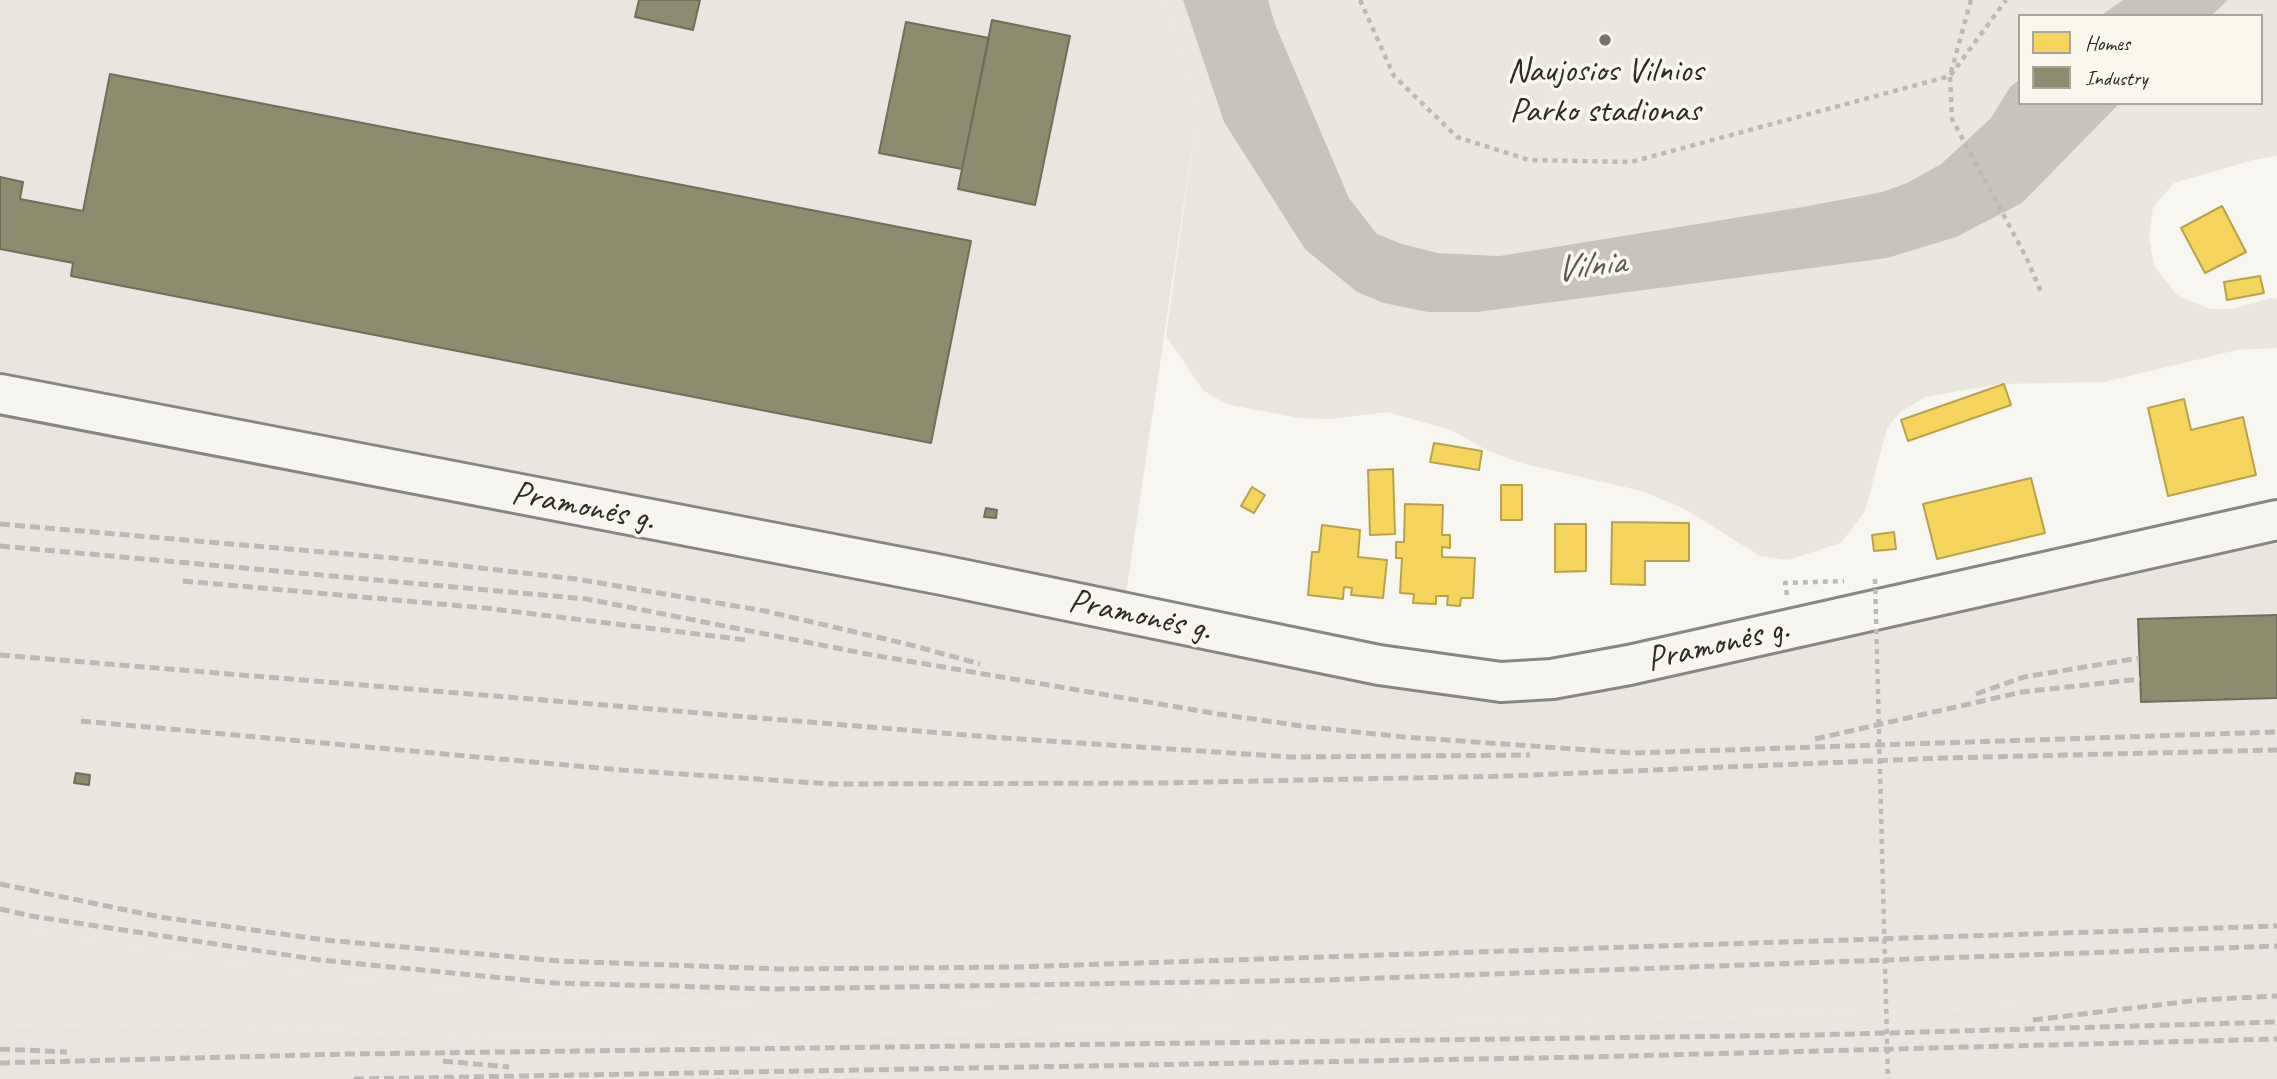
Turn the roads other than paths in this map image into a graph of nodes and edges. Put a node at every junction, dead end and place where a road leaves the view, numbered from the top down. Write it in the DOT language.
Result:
graph roads {
  1 [pos="0,394"];
  2 [pos="2277,520"];
  1 -- 2 [label="main road, Pramonės g."];
}
